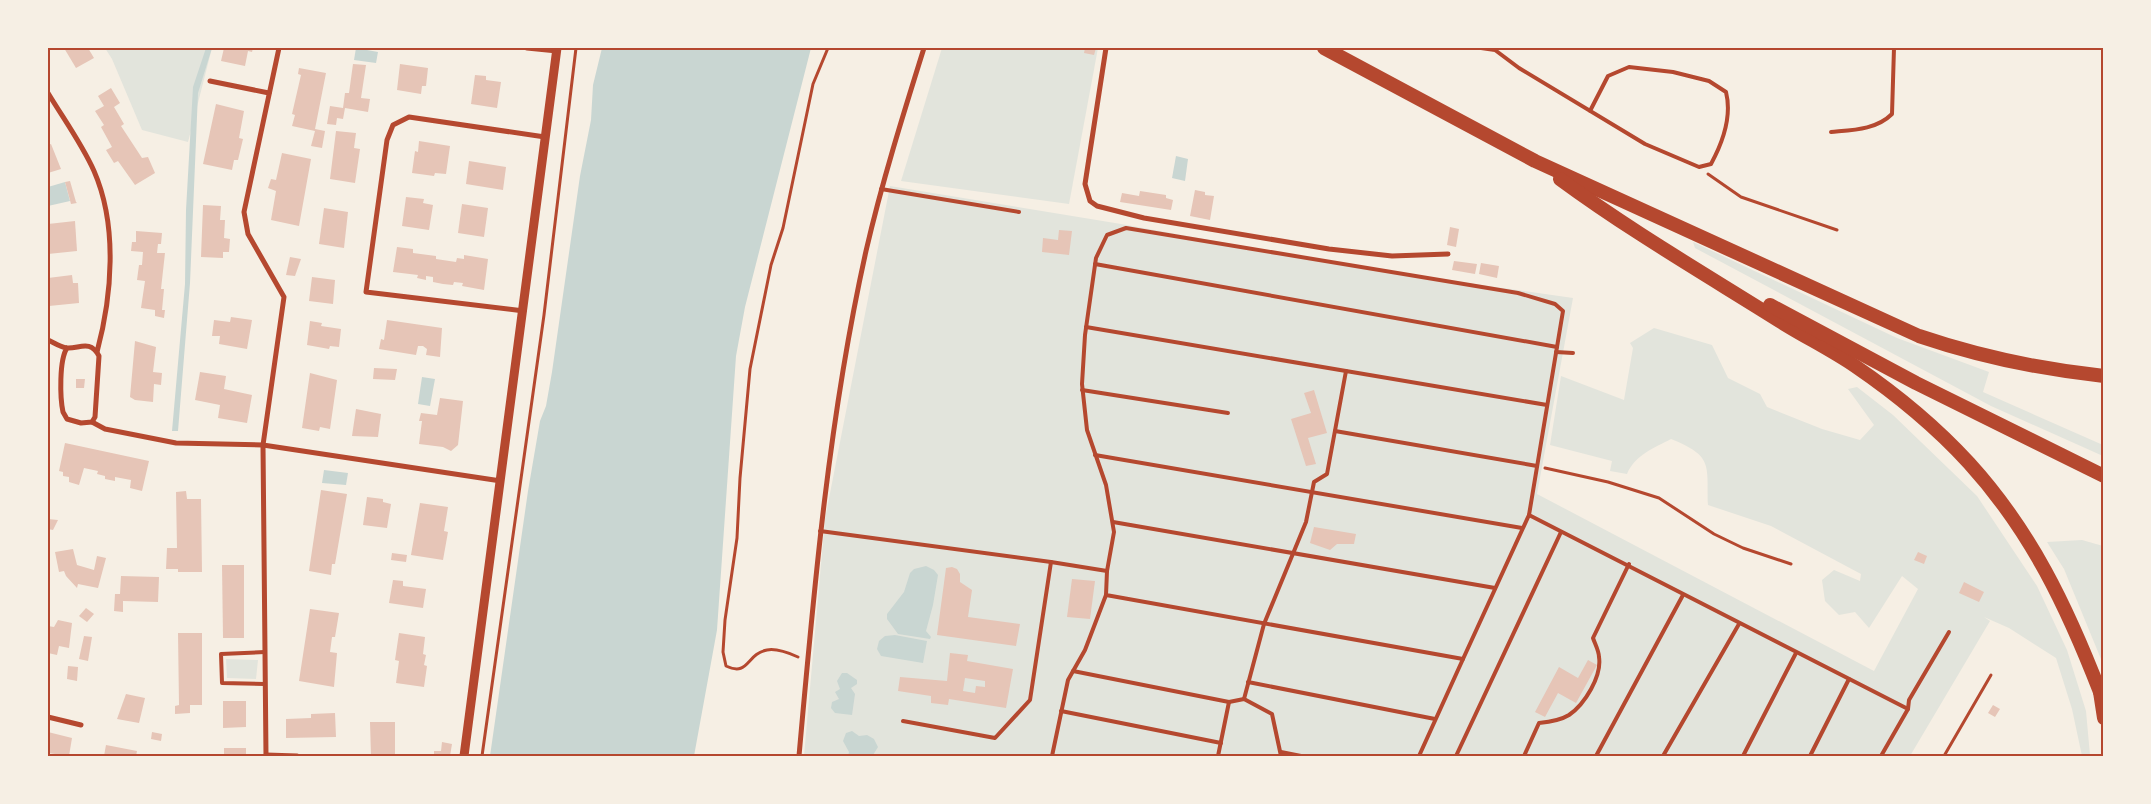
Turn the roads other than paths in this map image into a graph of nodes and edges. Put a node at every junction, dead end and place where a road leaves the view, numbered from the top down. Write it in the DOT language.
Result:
graph roads {
  1 [pos="279,48"];
  2 [pos="527,48"];
  3 [pos="924,48"];
  4 [pos="1106,48"];
  5 [pos="1326,48"];
  6 [pos="1481,48"];
  7 [pos="1894,48"];
  8 [pos="557,49"];
  9 [pos="1496,49"];
  10 [pos="210,81"];
  11 [pos="48,92"];
  12 [pos="269,93"];
  13 [pos="1590,111"];
  14 [pos="1831,132"];
  15 [pos="545,137"];
  16 [pos="1536,161"];
  17 [pos="881,189"];
  18 [pos="1019,212"];
  19 [pos="1652,241"];
  20 [pos="1448,254"];
  21 [pos="1095,264"];
  22 [pos="524,311"];
  23 [pos="1086,328"];
  24 [pos="48,340"];
  25 [pos="1557,347"];
  26 [pos="67,348"];
  27 [pos="97,352"];
  28 [pos="1556,352"];
  29 [pos="1573,353"];
  30 [pos="1346,371"];
  31 [pos="2104,376"];
  32 [pos="1082,390"];
  33 [pos="1547,405"];
  34 [pos="1228,413"];
  35 [pos="92,422"];
  36 [pos="1335,431"];
  37 [pos="263,445"];
  38 [pos="1095,456"];
  39 [pos="1537,466"];
  40 [pos="2104,476"];
  41 [pos="501,480"];
  42 [pos="1312,492"];
  43 [pos="1529,515"];
  44 [pos="1113,522"];
  45 [pos="1522,528"];
  46 [pos="820,531"];
  47 [pos="1561,532"];
  48 [pos="1292,552"];
  49 [pos="1050,562"];
  50 [pos="1629,564"];
  51 [pos="1107,571"];
  52 [pos="1495,588"];
  53 [pos="1106,595"];
  54 [pos="1683,595"];
  55 [pos="1264,624"];
  56 [pos="1739,624"];
  57 [pos="1949,632"];
  58 [pos="265,652"];
  59 [pos="1796,652"];
  60 [pos="1463,659"];
  61 [pos="1073,671"];
  62 [pos="1849,680"];
  63 [pos="1248,682"];
  64 [pos="265,684"];
  65 [pos="2102,693"];
  66 [pos="1244,699"];
  67 [pos="1229,702"];
  68 [pos="1908,709"];
  69 [pos="1061,711"];
  70 [pos="48,718"];
  71 [pos="2104,718"];
  72 [pos="1435,720"];
  73 [pos="903,722"];
  74 [pos="81,725"];
  75 [pos="1221,743"];
  76 [pos="1281,754"];
  77 [pos="266,756"];
  78 [pos="297,756"];
  79 [pos="464,756"];
  80 [pos="799,756"];
  81 [pos="1052,756"];
  82 [pos="1218,756"];
  83 [pos="1300,756"];
  84 [pos="1419,756"];
  85 [pos="1456,756"];
  86 [pos="1524,756"];
  87 [pos="1596,756"];
  88 [pos="1663,756"];
  89 [pos="1743,756"];
  90 [pos="1810,756"];
  91 [pos="1881,756"];
  1 -- 12 [label="street"];
  2 -- 8 [label="street"];
  3 -- 17 [label="street"];
  4 -- 20 [label="street"];
  5 -- 16 [label="highway"];
  6 -- 9 [label="lane"];
  7 -- 14 [label="lane"];
  8 -- 15 [label="street"];
  9 -- 13 [label="lane"];
  10 -- 12 [label="street"];
  11 -- 27 [label="street"];
  12 -- 37 [label="street"];
  13 -- 13 [label="lane"];
  15 -- 22 [label="street"];
  15 -- 22 [label="street"];
  16 -- 19 [label="highway"];
  16 -- 31 [label="highway"];
  17 -- 18 [label="lane"];
  17 -- 46 [label="street"];
  19 -- 40 [label="highway"];
  19 -- 65 [label="highway"];
  21 -- 23 [label="lane"];
  21 -- 25 [label="lane"];
  21 -- 25 [label="lane"];
  22 -- 41 [label="street"];
  23 -- 30 [label="lane"];
  23 -- 32 [label="lane"];
  24 -- 26 [label="street"];
  25 -- 28 [label="lane"];
  26 -- 27 [label="street"];
  26 -- 35 [label="street"];
  27 -- 35 [label="street"];
  28 -- 29 [label="lane"];
  28 -- 33 [label="lane"];
  30 -- 33 [label="lane"];
  30 -- 36 [label="lane"];
  32 -- 34 [label="lane"];
  32 -- 38 [label="lane"];
  33 -- 39 [label="lane"];
  35 -- 37 [label="street"];
  36 -- 39 [label="lane"];
  36 -- 42 [label="lane"];
  37 -- 41 [label="street"];
  37 -- 58 [label="street"];
  38 -- 42 [label="lane"];
  38 -- 44 [label="lane"];
  39 -- 43 [label="lane"];
  41 -- 79 [label="street"];
  42 -- 45 [label="lane"];
  42 -- 48 [label="lane"];
  43 -- 45 [label="lane"];
  43 -- 47 [label="lane"];
  44 -- 48 [label="lane"];
  44 -- 51 [label="lane"];
  45 -- 52 [label="lane"];
  46 -- 49 [label="lane"];
  46 -- 80 [label="street"];
  47 -- 50 [label="lane"];
  47 -- 85 [label="lane"];
  48 -- 52 [label="lane"];
  48 -- 55 [label="lane"];
  49 -- 51 [label="lane"];
  49 -- 73 [label="lane"];
  50 -- 54 [label="lane"];
  50 -- 86 [label="lane"];
  51 -- 53 [label="lane"];
  52 -- 60 [label="lane"];
  53 -- 55 [label="lane"];
  53 -- 61 [label="lane"];
  54 -- 56 [label="lane"];
  54 -- 87 [label="lane"];
  55 -- 60 [label="lane"];
  55 -- 63 [label="lane"];
  56 -- 59 [label="lane"];
  56 -- 88 [label="lane"];
  57 -- 68 [label="lane"];
  58 -- 64 [label="street"];
  58 -- 64 [label="lane"];
  59 -- 62 [label="lane"];
  59 -- 89 [label="lane"];
  60 -- 72 [label="lane"];
  61 -- 67 [label="lane"];
  61 -- 69 [label="lane"];
  62 -- 68 [label="lane"];
  62 -- 90 [label="lane"];
  63 -- 66 [label="lane"];
  63 -- 72 [label="lane"];
  64 -- 77 [label="street"];
  65 -- 71 [label="highway"];
  66 -- 67 [label="lane"];
  66 -- 76 [label="lane"];
  67 -- 75 [label="lane"];
  68 -- 91 [label="lane"];
  69 -- 75 [label="lane"];
  69 -- 81 [label="lane"];
  70 -- 74 [label="street"];
  72 -- 84 [label="lane"];
  75 -- 82 [label="lane"];
  76 -- 83 [label="lane"];
  77 -- 78 [label="street"];
}
